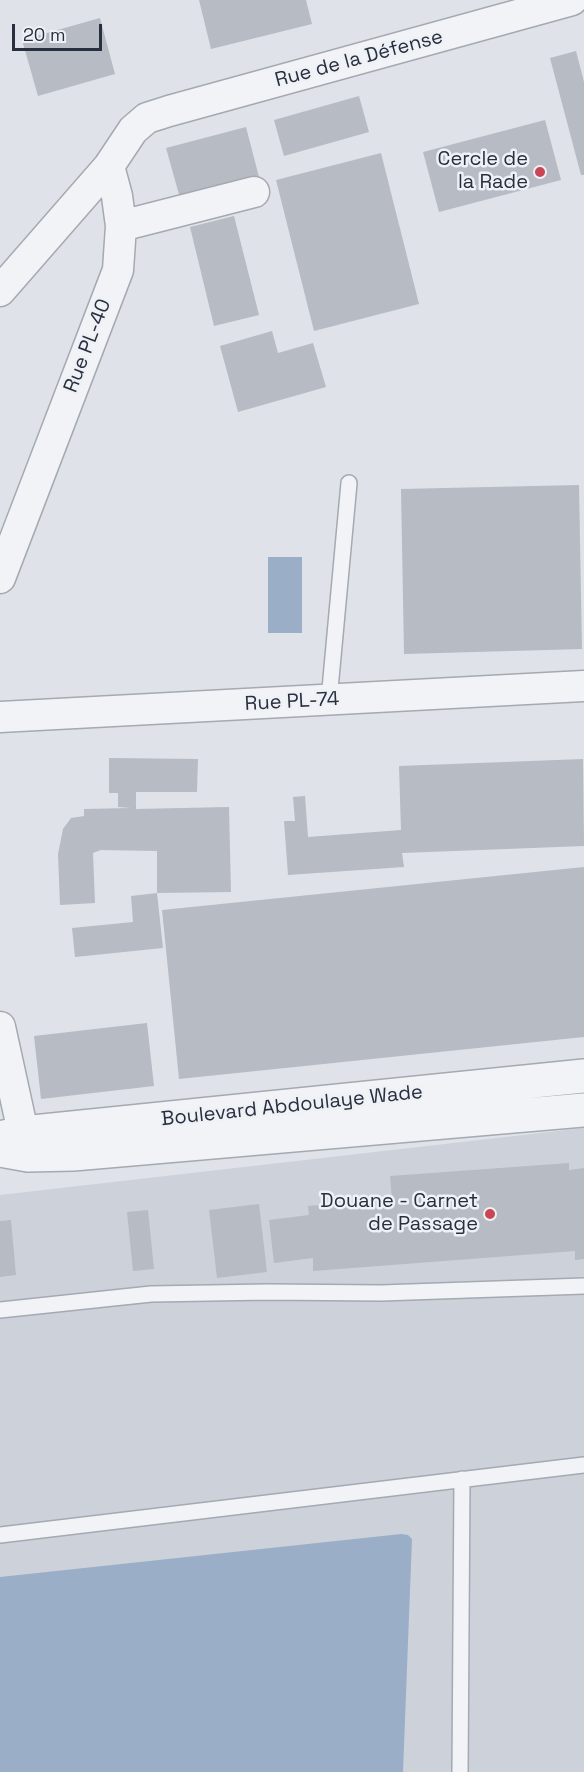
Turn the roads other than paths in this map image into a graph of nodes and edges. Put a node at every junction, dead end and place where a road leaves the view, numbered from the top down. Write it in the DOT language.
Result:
graph roads {
  1 [pos="572,0"];
  2 [pos="109,166"];
  3 [pos="254,192"];
  4 [pos="121,226"];
  5 [pos="0,291"];
  6 [pos="349,483"];
  7 [pos="0,578"];
  8 [pos="584,686"];
  9 [pos="329,700"];
  10 [pos="0,717"];
  11 [pos="0,1027"];
  12 [pos="584,1076"];
  13 [pos="584,1110"];
  14 [pos="13,1144"];
  15 [pos="584,1286"];
  16 [pos="0,1310"];
  17 [pos="584,1465"];
  18 [pos="462,1479"];
  19 [pos="0,1536"];
  20 [pos="460,1772"];
  1 -- 2 [label="street, Rue de la Défense"];
  2 -- 4 [label="street, Rue PL-40"];
  2 -- 5 [label="street"];
  3 -- 4 [label="street"];
  4 -- 7 [label="street, Rue PL-40"];
  6 -- 9 [label="lane"];
  8 -- 9 [label="street, Rue PL-74"];
  9 -- 10 [label="street, Rue PL-74"];
  11 -- 14 [label="street"];
  12 -- 14 [label="street, Boulevard Abdoulaye Wade"];
  13 -- 14 [label="street, Boulevard Abdoulaye Wade"];
  15 -- 16 [label="lane"];
  17 -- 18 [label="lane"];
  18 -- 19 [label="lane"];
  18 -- 20 [label="lane"];
}
